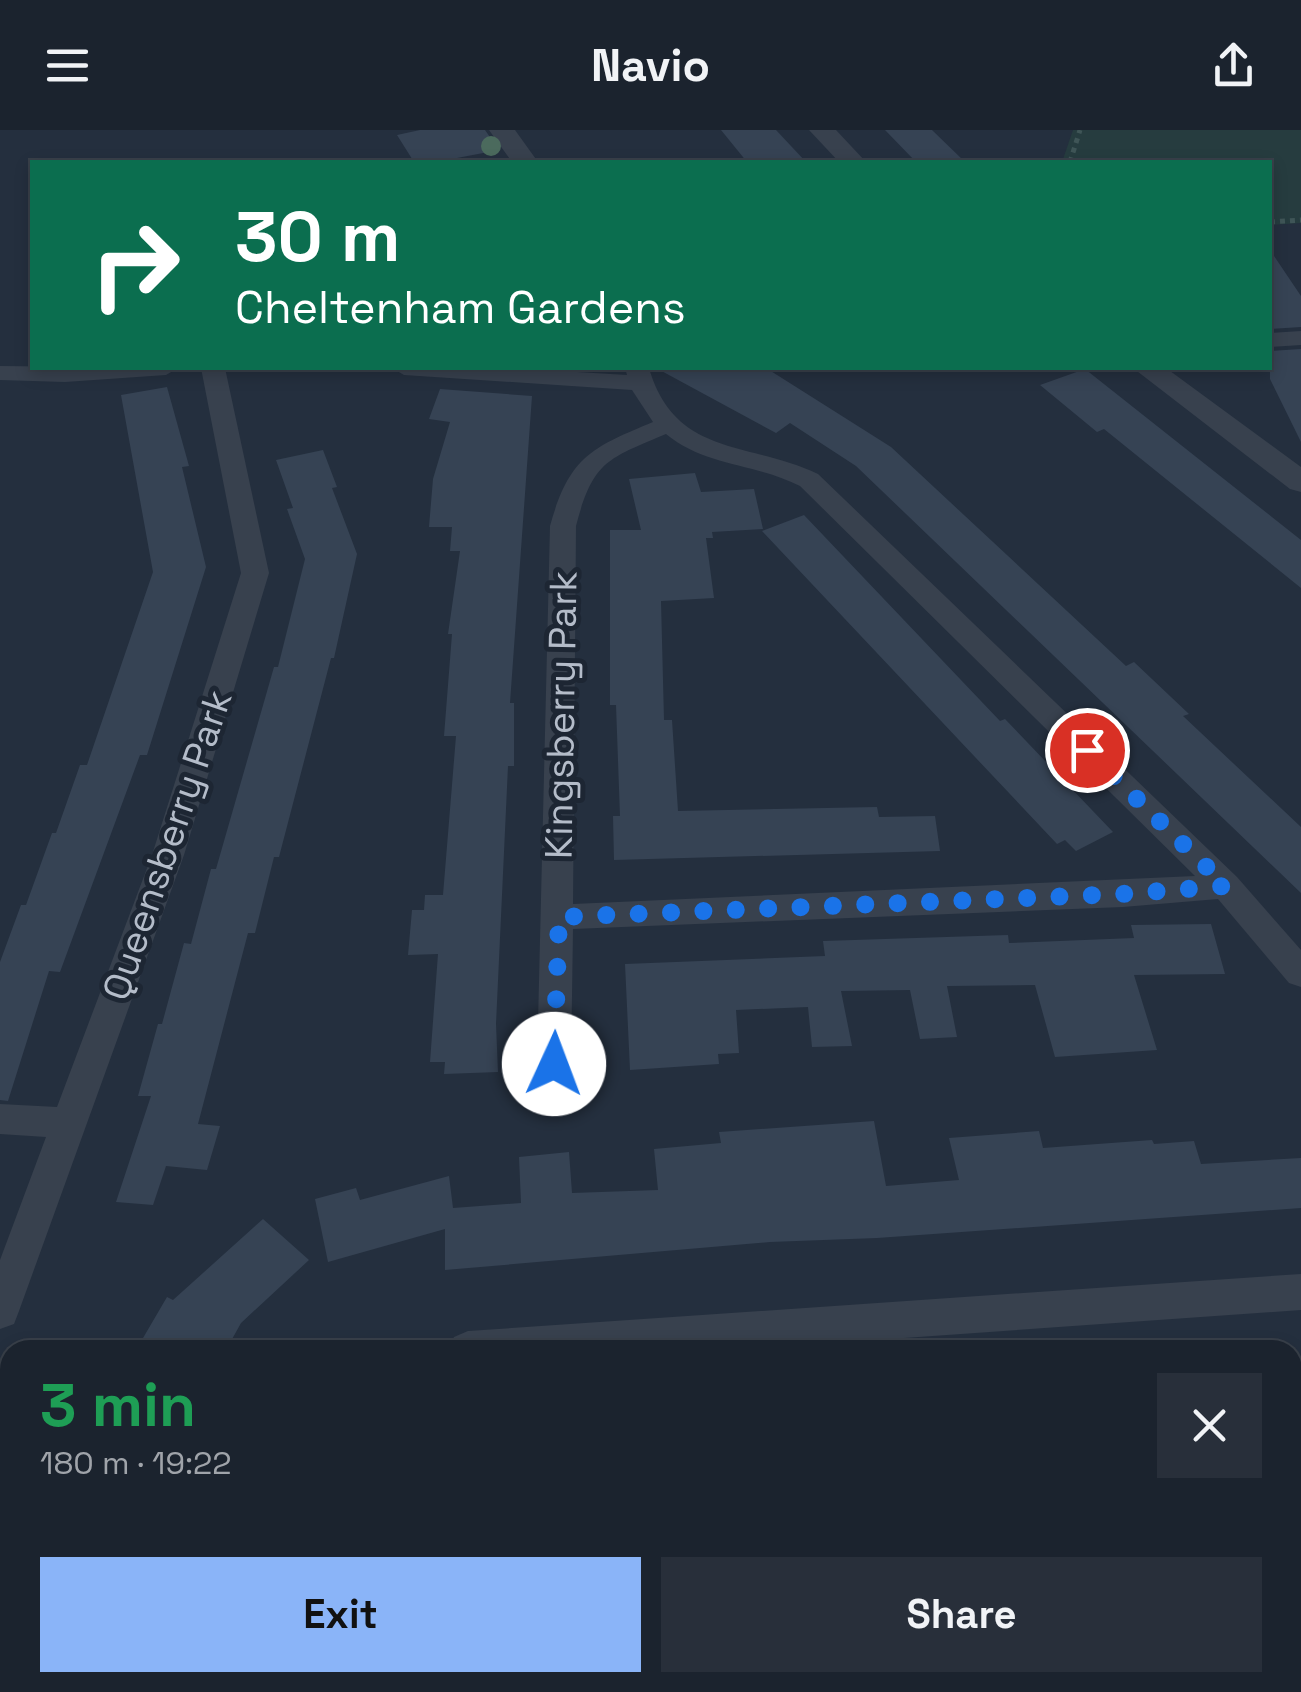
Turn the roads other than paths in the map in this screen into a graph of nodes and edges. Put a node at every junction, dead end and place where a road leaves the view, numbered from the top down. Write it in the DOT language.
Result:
graph roads {
  1 [pos="502,130"];
  2 [pos="822,130"];
  3 [pos="523,160"];
  4 [pos="851,160"];
  5 [pos="1301,338"];
  6 [pos="1272,340"];
  7 [pos="141,370"];
  8 [pos="213,370"];
  9 [pos="471,370"];
  10 [pos="1151,370"];
  11 [pos="0,373"];
  12 [pos="638,375"];
  13 [pos="669,424"];
  14 [pos="1301,482"];
  15 [pos="1226,886"];
  16 [pos="559,917"];
  17 [pos="1301,973"];
  18 [pos="554,1064"];
  19 [pos="0,1120"];
  20 [pos="70,1123"];
  21 [pos="1301,1292"];
  22 [pos="0,1311"];
  23 [pos="612,1340"];
  1 -- 3 [label="street"];
  2 -- 4 [label="street"];
  5 -- 6 [label="street"];
  7 -- 11 [label="street"];
  8 -- 20 [label="street, Queensberry Park"];
  9 -- 12 [label="street"];
  10 -- 14 [label="street"];
  12 -- 13 [label="street"];
  13 -- 15 [label="street"];
  13 -- 16 [label="street, Kingsberry Park"];
  15 -- 16 [label="street"];
  15 -- 17 [label="street"];
  16 -- 18 [label="street, Kingsberry Park"];
  19 -- 20 [label="street"];
  20 -- 22 [label="street, Queensberry Park"];
  21 -- 23 [label="street"];
}
